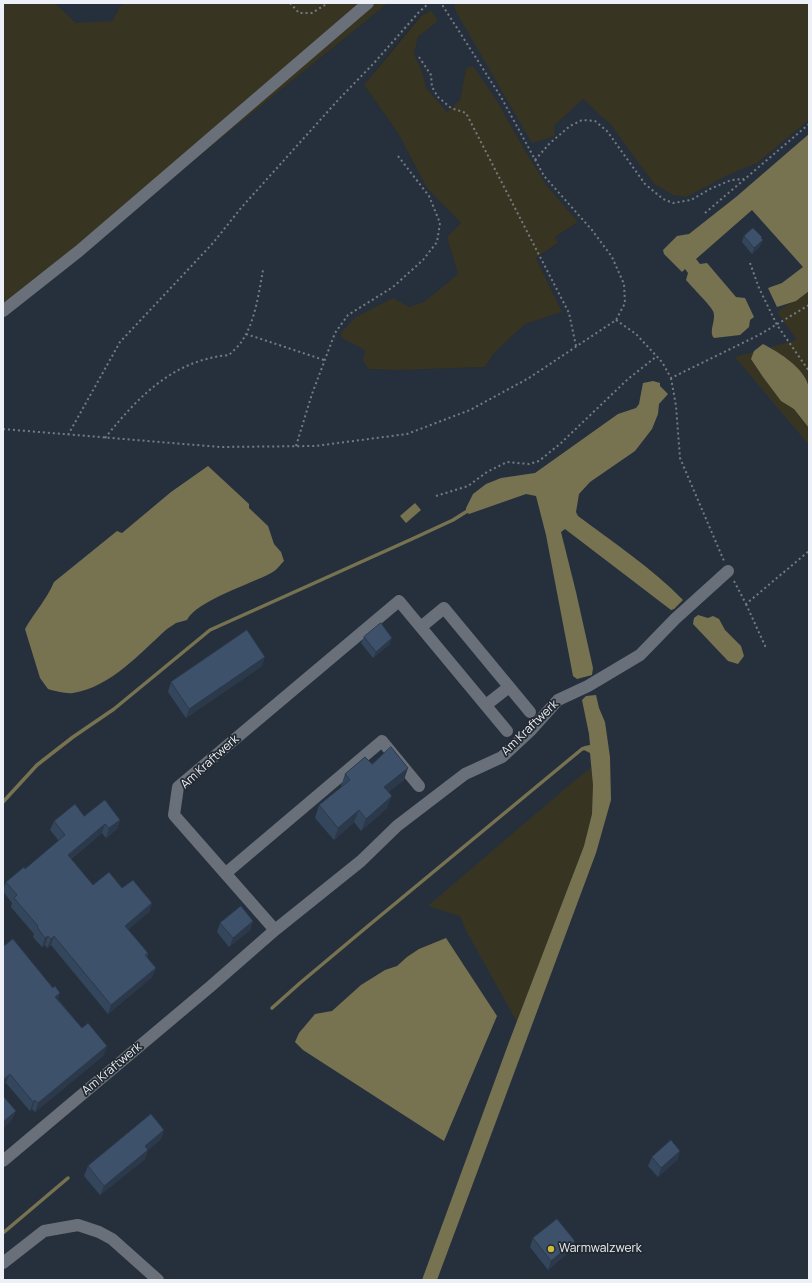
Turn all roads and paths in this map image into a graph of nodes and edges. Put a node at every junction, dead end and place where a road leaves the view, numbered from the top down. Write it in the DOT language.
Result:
graph roads {
  1 [pos="290,3"];
  2 [pos="328,3"];
  3 [pos="368,3"];
  4 [pos="429,3"];
  5 [pos="442,3"];
  6 [pos="419,57"];
  7 [pos="809,124"];
  8 [pos="398,156"];
  9 [pos="535,160"];
  10 [pos="744,180"];
  11 [pos="705,213"];
  12 [pos="750,263"];
  13 [pos="263,270"];
  14 [pos="809,306"];
  15 [pos="3,311"];
  16 [pos="616,320"];
  17 [pos="777,325"];
  18 [pos="246,334"];
  19 [pos="576,347"];
  20 [pos="657,356"];
  21 [pos="324,360"];
  22 [pos="809,371"];
  23 [pos="671,378"];
  24 [pos="3,429"];
  25 [pos="68,435"];
  26 [pos="105,438"];
  27 [pos="296,446"];
  28 [pos="436,496"];
  29 [pos="809,551"];
  30 [pos="728,571"];
  31 [pos="746,604"];
  32 [pos="421,627"];
  33 [pos="766,648"];
  34 [pos="509,687"];
  35 [pos="486,706"];
  36 [pos="530,712"];
  37 [pos="507,731"];
  38 [pos="419,786"];
  39 [pos="226,873"];
  40 [pos="275,930"];
  41 [pos="3,1161"];
  42 [pos="3,1263"];
  43 [pos="158,1280"];
  1 -- 2 [label="path"];
  3 -- 15 [label="street"];
  4 -- 25 [label="path"];
  5 -- 9 [label="path"];
  6 -- 19 [label="path"];
  7 -- 10 [label="path"];
  8 -- 21 [label="path"];
  9 -- 10 [label="path"];
  9 -- 16 [label="path"];
  10 -- 11 [label="path"];
  12 -- 17 [label="path"];
  13 -- 18 [label="path"];
  14 -- 17 [label="path"];
  16 -- 19 [label="path"];
  16 -- 20 [label="path"];
  17 -- 22 [label="path"];
  17 -- 23 [label="path"];
  18 -- 21 [label="path"];
  18 -- 26 [label="path"];
  19 -- 27 [label="path"];
  20 -- 23 [label="path"];
  20 -- 28 [label="path"];
  21 -- 27 [label="path"];
  23 -- 30 [label="path"];
  24 -- 25 [label="path"];
  25 -- 26 [label="path"];
  26 -- 27 [label="path"];
  29 -- 31 [label="path"];
  30 -- 31 [label="path"];
  30 -- 40 [label="street, Am Kraftwerk"];
  31 -- 33 [label="path"];
  32 -- 34 [label="street"];
  32 -- 35 [label="street"];
  32 -- 39 [label="street, Am Kraftwerk"];
  34 -- 35 [label="street"];
  34 -- 36 [label="street"];
  35 -- 37 [label="street"];
  38 -- 39 [label="street"];
  39 -- 40 [label="street, Am Kraftwerk"];
  40 -- 41 [label="street, Am Kraftwerk"];
  42 -- 43 [label="street"];
}
